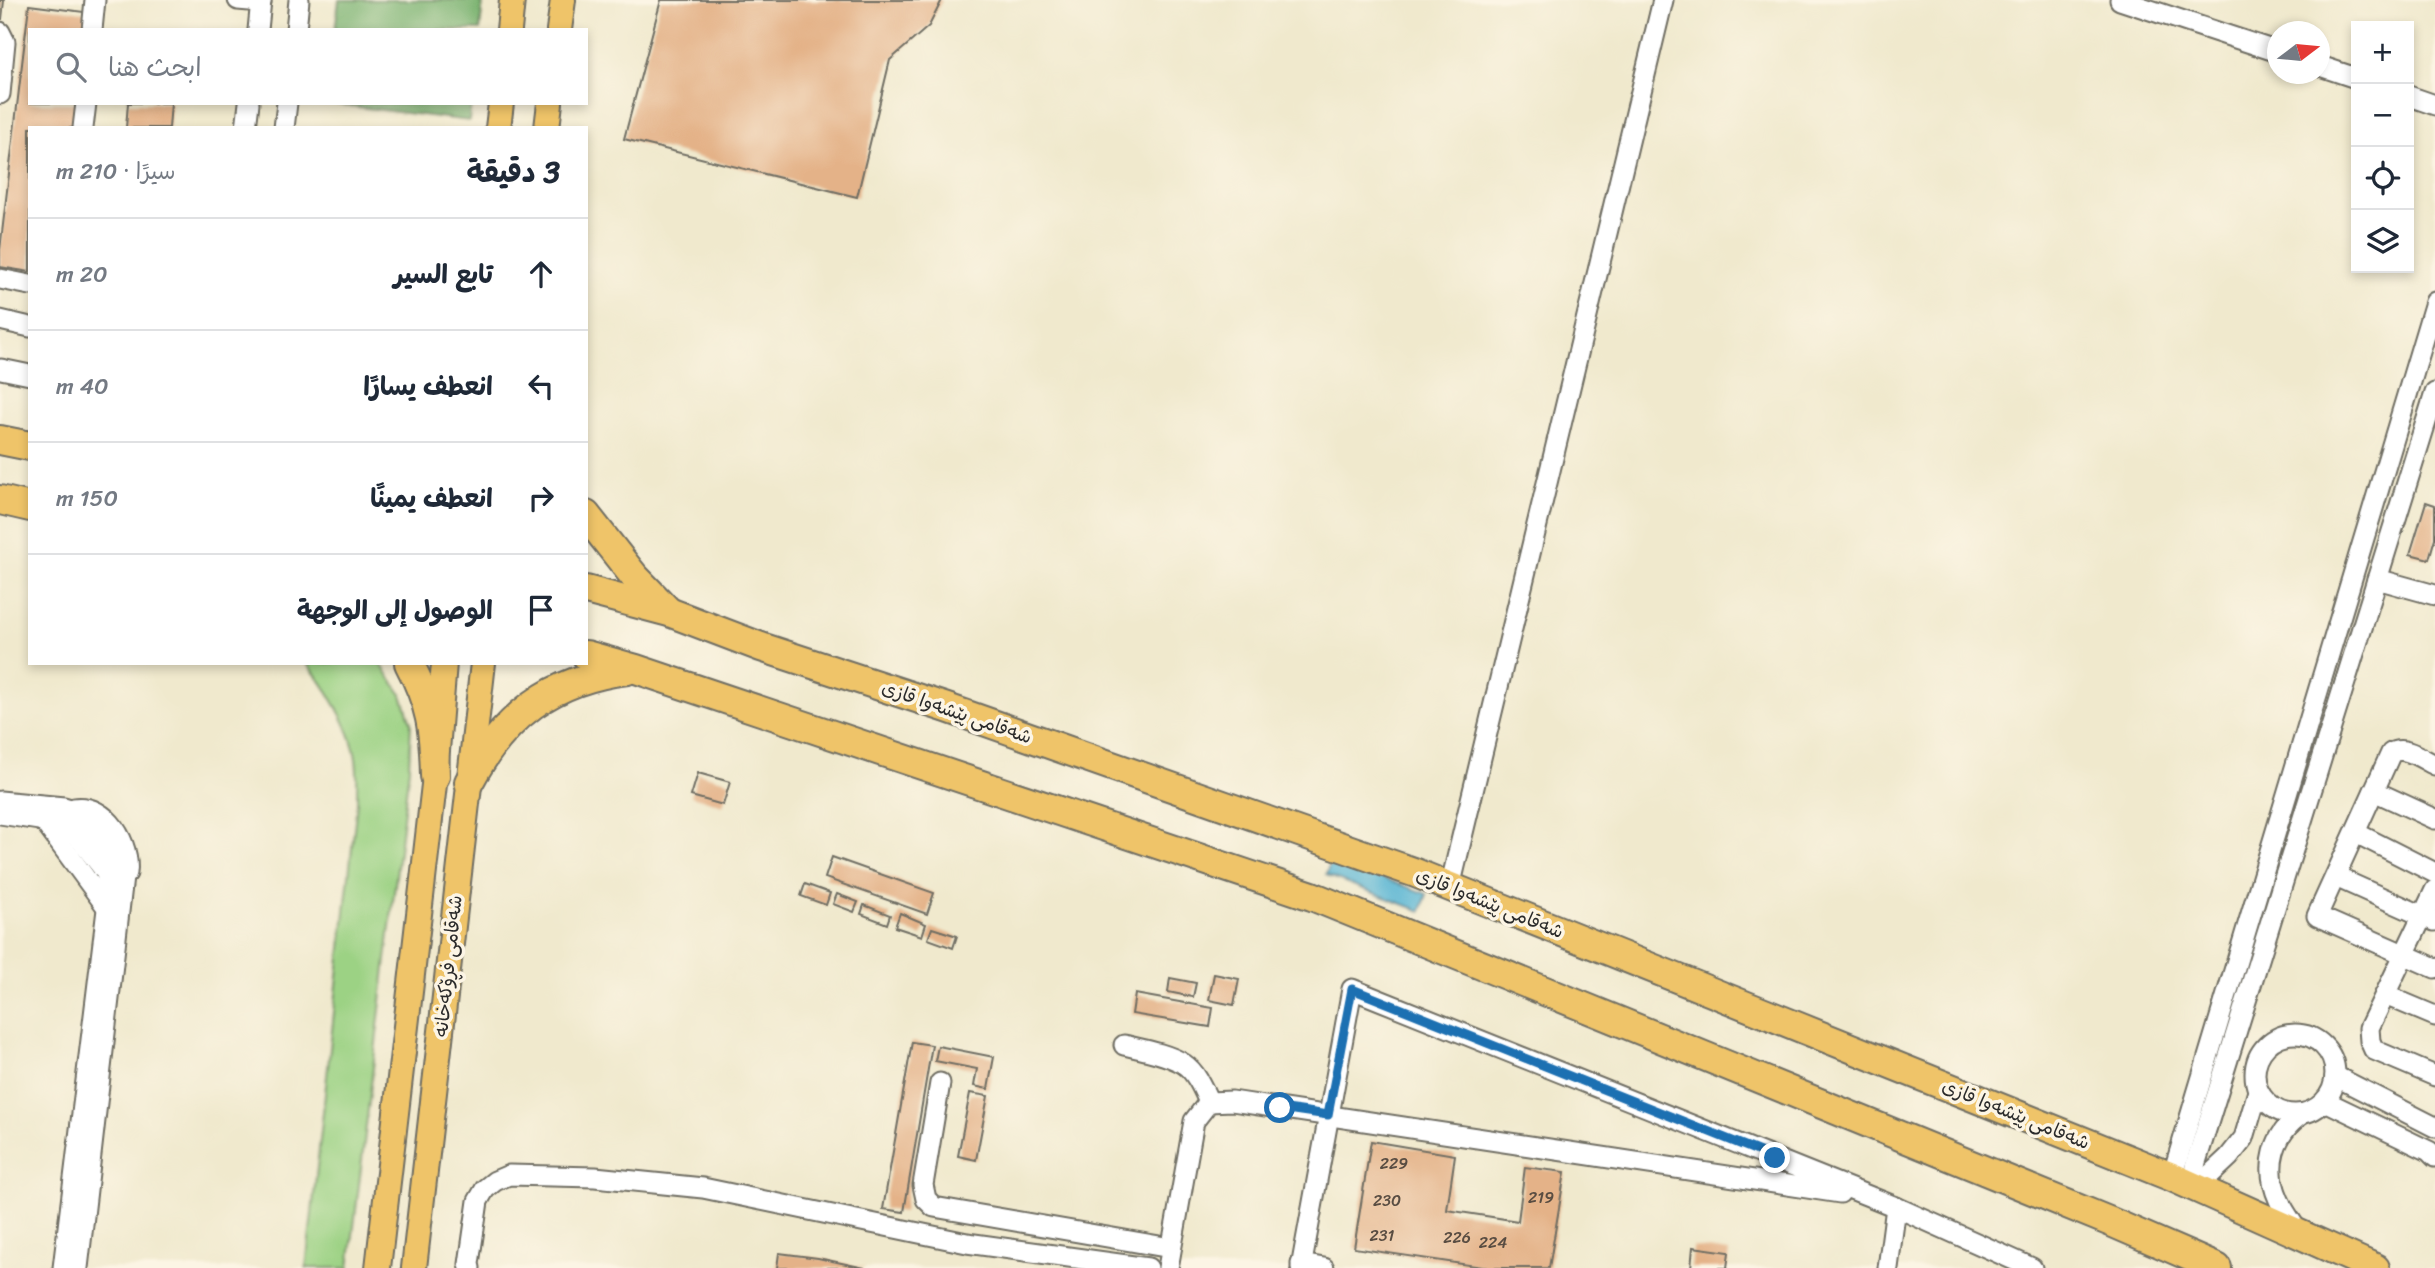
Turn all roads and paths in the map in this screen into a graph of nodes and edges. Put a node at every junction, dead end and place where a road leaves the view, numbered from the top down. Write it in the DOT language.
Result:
graph roads {
  1 [pos="95,0"];
  2 [pos="238,0"];
  3 [pos="299,0"];
  4 [pos="512,0"];
  5 [pos="563,0"];
  6 [pos="1663,0"];
  7 [pos="2120,0"];
  8 [pos="261,1"];
  9 [pos="92,28"];
  10 [pos="258,28"];
  11 [pos="296,28"];
  12 [pos="509,28"];
  13 [pos="559,28"];
  14 [pos="0,32"];
  15 [pos="2267,49"];
  16 [pos="2330,70"];
  17 [pos="2351,76"];
  18 [pos="0,94"];
  19 [pos="2414,98"];
  20 [pos="86,105"];
  21 [pos="249,105"];
  22 [pos="287,105"];
  23 [pos="501,105"];
  24 [pos="550,105"];
  25 [pos="2435,105"];
  26 [pos="83,126"];
  27 [pos="246,126"];
  28 [pos="284,126"];
  29 [pos="498,126"];
  30 [pos="547,126"];
  31 [pos="0,279"];
  32 [pos="28,285"];
  33 [pos="2435,302"];
  34 [pos="0,320"];
  35 [pos="28,327"];
  36 [pos="1,369"];
  37 [pos="28,375"];
  38 [pos="2435,393"];
  39 [pos="0,440"];
  40 [pos="28,446"];
  41 [pos="588,518"];
  42 [pos="2377,579"];
  43 [pos="588,591"];
  44 [pos="2435,595"];
  45 [pos="669,612"];
  46 [pos="588,656"];
  47 [pos="411,665"];
  48 [pos="444,665"];
  49 [pos="483,665"];
  50 [pos="636,669"];
  51 [pos="2435,765"];
  52 [pos="435,776"];
  53 [pos="469,782"];
  54 [pos="2374,791"];
  55 [pos="0,801"];
  56 [pos="0,814"];
  57 [pos="2435,819"];
  58 [pos="2356,833"];
  59 [pos="2435,873"];
  60 [pos="2336,877"];
  61 [pos="1450,887"];
  62 [pos="2435,890"];
  63 [pos="2429,918"];
  64 [pos="2404,954"];
  65 [pos="2435,968"];
  66 [pos="2385,995"];
  67 [pos="2435,1016"];
  68 [pos="1124,1045"];
  69 [pos="2335,1076"];
  70 [pos="2435,1076"];
  71 [pos="940,1083"];
  72 [pos="2258,1091"];
  73 [pos="2325,1101"];
  74 [pos="1209,1102"];
  75 [pos="2302,1114"];
  76 [pos="1328,1115"];
  77 [pos="2435,1127"];
  78 [pos="2433,1149"];
  79 [pos="2186,1183"];
  80 [pos="1874,1198"];
  81 [pos="1896,1207"];
  82 [pos="2299,1234"];
  83 [pos="1171,1248"];
  84 [pos="1301,1266"];
  85 [pos="63,1268"];
  86 [pos="78,1268"];
  87 [pos="378,1268"];
  88 [pos="414,1268"];
  89 [pos="470,1268"];
  90 [pos="1148,1268"];
  91 [pos="1168,1268"];
  92 [pos="1324,1268"];
  93 [pos="1888,1268"];
  94 [pos="2032,1268"];
  95 [pos="2217,1268"];
  96 [pos="2375,1268"];
  1 -- 9 [label="street"];
  2 -- 8 [label="street"];
  3 -- 11 [label="street"];
  4 -- 12 [label="main road"];
  5 -- 13 [label="main road"];
  6 -- 61 [label="street"];
  7 -- 15 [label="street"];
  8 -- 10 [label="street"];
  14 -- 18 [label="street"];
  16 -- 17 [label="street"];
  19 -- 25 [label="street"];
  20 -- 26 [label="street"];
  21 -- 27 [label="street"];
  22 -- 28 [label="street"];
  23 -- 29 [label="main road"];
  24 -- 30 [label="main road"];
  31 -- 32 [label="street"];
  33 -- 79 [label="street"];
  34 -- 35 [label="street"];
  36 -- 37 [label="street"];
  38 -- 42 [label="street"];
  39 -- 40 [label="highway"];
  41 -- 45 [label="highway"];
  42 -- 44 [label="street"];
  42 -- 79 [label="street"];
  43 -- 45 [label="highway, شەقامی پێشەوا قازی"];
  45 -- 61 [label="highway, شەقامی پێشەوا قازی"];
  46 -- 50 [label="highway"];
  47 -- 52 [label="highway"];
  48 -- 52 [label="main road, شەقامی فڕۆکەخانە"];
  49 -- 53 [label="main road, شەقامی فڕۆکەخانە"];
  50 -- 53 [label="highway"];
  50 -- 95 [label="highway"];
  51 -- 54 [label="street"];
  52 -- 87 [label="main road, شەقامی فڕۆکەخانە"];
  53 -- 88 [label="main road, شەقامی فڕۆکەخانە"];
  54 -- 57 [label="street"];
  54 -- 58 [label="street"];
  55 -- 86 [label="street"];
  56 -- 85 [label="street"];
  58 -- 59 [label="street"];
  58 -- 60 [label="street"];
  60 -- 63 [label="street"];
  60 -- 64 [label="street"];
  61 -- 79 [label="highway, شەقامی پێشەوا قازی"];
  62 -- 63 [label="street"];
  63 -- 64 [label="street"];
  64 -- 65 [label="street"];
  64 -- 66 [label="street"];
  66 -- 67 [label="street"];
  66 -- 70 [label="street"];
  68 -- 74 [label="street"];
  69 -- 72 [label="street"];
  69 -- 73 [label="street"];
  69 -- 77 [label="street"];
  71 -- 83 [label="street"];
  72 -- 75 [label="street"];
  72 -- 79 [label="street"];
  73 -- 75 [label="street"];
  73 -- 78 [label="street"];
  74 -- 76 [label="street"];
  74 -- 83 [label="street"];
  75 -- 82 [label="street"];
  76 -- 80 [label="street"];
  76 -- 80 [label="street"];
  76 -- 84 [label="street"];
  79 -- 82 [label="highway, شەقامی پێشەوا قازی"];
  80 -- 81 [label="street"];
  81 -- 93 [label="street"];
  81 -- 94 [label="street"];
  82 -- 96 [label="highway, شەقامی پێشەوا قازی"];
  83 -- 91 [label="street"];
  84 -- 92 [label="street"];
  89 -- 90 [label="street"];
}
